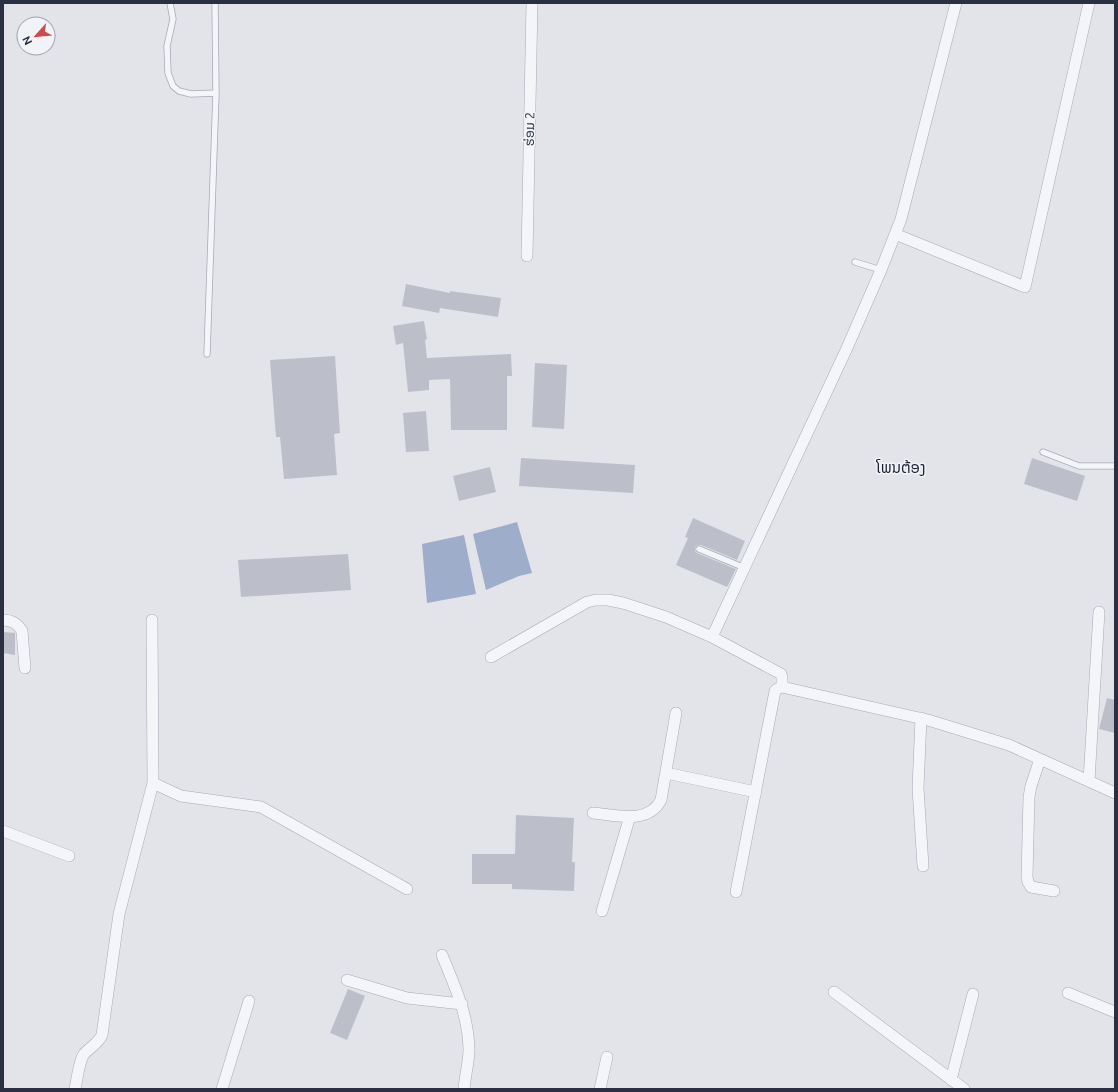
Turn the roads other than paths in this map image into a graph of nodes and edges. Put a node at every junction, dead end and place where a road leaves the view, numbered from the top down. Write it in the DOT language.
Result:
graph roads {
  1 [pos="170,3"];
  2 [pos="215,3"];
  3 [pos="532,3"];
  4 [pos="956,3"];
  5 [pos="1089,3"];
  6 [pos="216,93"];
  7 [pos="895,234"];
  8 [pos="527,256"];
  9 [pos="855,262"];
  10 [pos="881,270"];
  11 [pos="207,354"];
  12 [pos="1043,452"];
  13 [pos="1115,466"];
  14 [pos="699,549"];
  15 [pos="745,568"];
  16 [pos="1100,612"];
  17 [pos="3,620"];
  18 [pos="152,620"];
  19 [pos="712,637"];
  20 [pos="491,657"];
  21 [pos="25,668"];
  22 [pos="782,687"];
  23 [pos="676,713"];
  24 [pos="921,718"];
  25 [pos="1040,759"];
  26 [pos="666,772"];
  27 [pos="1089,781"];
  28 [pos="153,784"];
  29 [pos="756,792"];
  30 [pos="1115,793"];
  31 [pos="593,813"];
  32 [pos="630,816"];
  33 [pos="3,831"];
  34 [pos="69,856"];
  35 [pos="923,866"];
  36 [pos="407,889"];
  37 [pos="1054,891"];
  38 [pos="736,892"];
  39 [pos="602,911"];
  40 [pos="442,955"];
  41 [pos="347,980"];
  42 [pos="834,992"];
  43 [pos="1068,993"];
  44 [pos="973,994"];
  45 [pos="249,1001"];
  46 [pos="462,1004"];
  47 [pos="1115,1012"];
  48 [pos="607,1057"];
  49 [pos="951,1080"];
  50 [pos="75,1089"];
  51 [pos="222,1089"];
  52 [pos="464,1089"];
  53 [pos="600,1089"];
  54 [pos="964,1089"];
  1 -- 6 [label="lane"];
  2 -- 6 [label="lane"];
  3 -- 8 [label="street, ຮ່ອມ 2"];
  4 -- 7 [label="street"];
  5 -- 7 [label="street"];
  6 -- 11 [label="lane"];
  7 -- 10 [label="street"];
  9 -- 10 [label="lane"];
  10 -- 15 [label="street"];
  12 -- 13 [label="lane"];
  14 -- 15 [label="lane"];
  15 -- 19 [label="street"];
  16 -- 27 [label="street"];
  17 -- 21 [label="street"];
  18 -- 28 [label="street"];
  19 -- 20 [label="street"];
  19 -- 22 [label="street"];
  22 -- 24 [label="street"];
  22 -- 29 [label="street"];
  23 -- 26 [label="street"];
  24 -- 25 [label="street"];
  24 -- 35 [label="street"];
  25 -- 27 [label="street"];
  25 -- 37 [label="street"];
  26 -- 29 [label="street"];
  26 -- 32 [label="street"];
  27 -- 30 [label="street"];
  28 -- 36 [label="street"];
  28 -- 50 [label="street"];
  29 -- 38 [label="street"];
  31 -- 32 [label="street"];
  32 -- 39 [label="street"];
  33 -- 34 [label="street"];
  40 -- 46 [label="street"];
  41 -- 46 [label="street"];
  42 -- 49 [label="street"];
  43 -- 47 [label="street"];
  44 -- 49 [label="street"];
  45 -- 51 [label="street"];
  46 -- 52 [label="street"];
  48 -- 53 [label="street"];
  49 -- 54 [label="street"];
}
